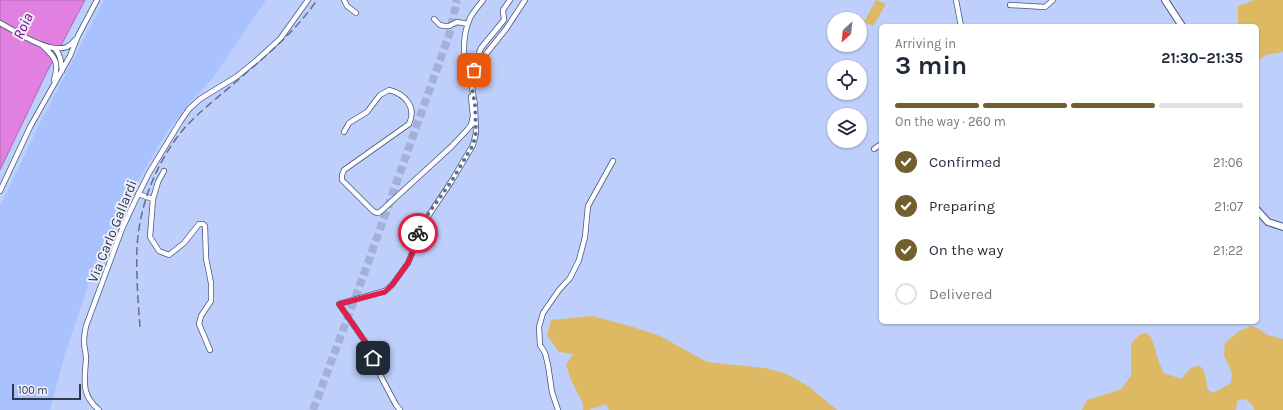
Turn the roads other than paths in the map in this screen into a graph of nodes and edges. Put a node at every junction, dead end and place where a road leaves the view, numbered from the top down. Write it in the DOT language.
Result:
graph roads {
  1 [pos="97,0"];
  2 [pos="308,0"];
  3 [pos="344,0"];
  4 [pos="483,0"];
  5 [pos="510,0"];
  6 [pos="525,0"];
  7 [pos="956,0"];
  8 [pos="1053,0"];
  9 [pos="1165,0"];
  10 [pos="1010,5"];
  11 [pos="356,12"];
  12 [pos="434,19"];
  13 [pos="0,23"];
  14 [pos="468,24"];
  15 [pos="961,24"];
  16 [pos="1181,24"];
  17 [pos="78,36"];
  18 [pos="41,44"];
  19 [pos="54,48"];
  20 [pos="52,54"];
  21 [pos="70,56"];
  22 [pos="60,58"];
  23 [pos="62,71"];
  24 [pos="469,77"];
  25 [pos="53,84"];
  26 [pos="472,93"];
  27 [pos="344,132"];
  28 [pos="879,145"];
  29 [pos="874,149"];
  30 [pos="613,161"];
  31 [pos="164,171"];
  32 [pos="0,191"];
  33 [pos="138,194"];
  34 [pos="153,199"];
  35 [pos="1259,212"];
  36 [pos="1283,227"];
  37 [pos="210,350"];
  38 [pos="99,410"];
  39 [pos="400,410"];
  40 [pos="558,410"];
  1 -- 17 [label="street"];
  2 -- 33 [label="street, Via Carlo Gallardi"];
  3 -- 11 [label="street"];
  4 -- 14 [label="street"];
  5 -- 24 [label="street"];
  6 -- 24 [label="street"];
  7 -- 15 [label="street"];
  8 -- 10 [label="street"];
  9 -- 16 [label="street"];
  12 -- 14 [label="street"];
  13 -- 18 [label="street"];
  14 -- 24 [label="street"];
  17 -- 19 [label="street"];
  17 -- 21 [label="street"];
  18 -- 19 [label="street"];
  18 -- 20 [label="street"];
  19 -- 22 [label="street"];
  20 -- 22 [label="street"];
  20 -- 25 [label="street"];
  21 -- 22 [label="street"];
  21 -- 23 [label="street"];
  22 -- 23 [label="street"];
  23 -- 25 [label="street"];
  24 -- 26 [label="street"];
  25 -- 32 [label="street"];
  26 -- 27 [label="street"];
  26 -- 39 [label="street"];
  28 -- 29 [label="street"];
  30 -- 40 [label="street"];
  31 -- 34 [label="street"];
  33 -- 34 [label="street"];
  33 -- 38 [label="street, Via Carlo Gallardi"];
  34 -- 37 [label="street"];
  35 -- 36 [label="street"];
}
